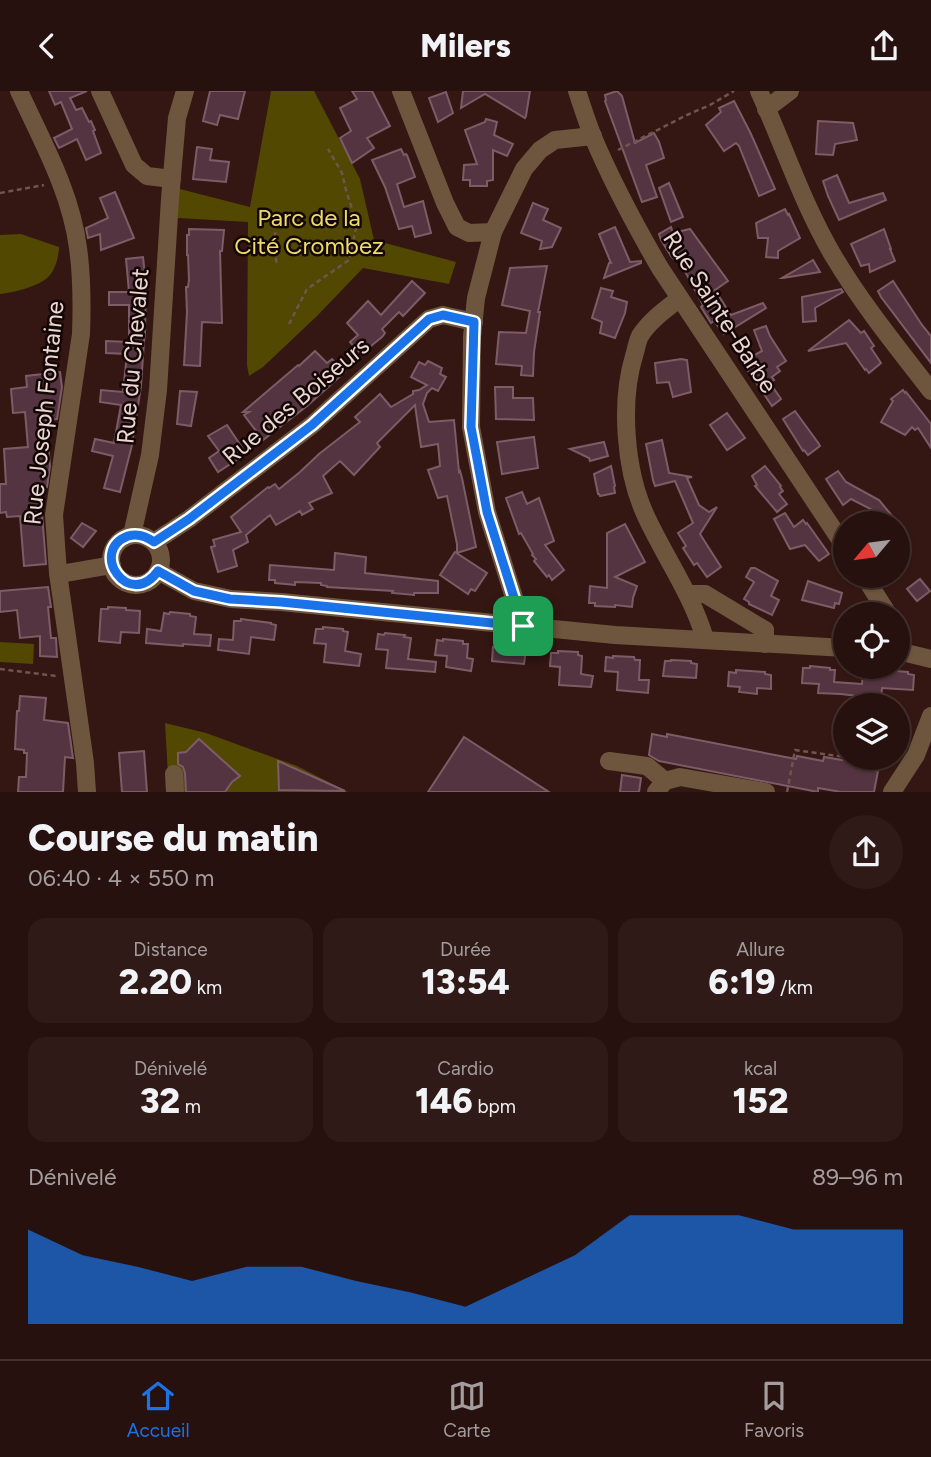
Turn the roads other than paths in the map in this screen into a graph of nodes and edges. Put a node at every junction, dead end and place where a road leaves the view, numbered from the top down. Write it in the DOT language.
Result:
graph roads {
  1 [pos="19,91"];
  2 [pos="100,91"];
  3 [pos="185,91"];
  4 [pos="401,91"];
  5 [pos="577,91"];
  6 [pos="759,91"];
  7 [pos="790,91"];
  8 [pos="766,109"];
  9 [pos="593,136"];
  10 [pos="172,179"];
  11 [pos="493,232"];
  12 [pos="679,299"];
  13 [pos="474,322"];
  14 [pos="931,391"];
  15 [pos="833,529"];
  16 [pos="132,535"];
  17 [pos="154,542"];
  18 [pos="112,565"];
  19 [pos="158,571"];
  20 [pos="58,573"];
  21 [pos="687,594"];
  22 [pos="523,626"];
  23 [pos="705,639"];
  24 [pos="765,644"];
  25 [pos="833,647"];
  26 [pos="910,654"];
  27 [pos="931,659"];
  28 [pos="931,716"];
  29 [pos="927,738"];
  30 [pos="609,761"];
  31 [pos="660,786"];
  32 [pos="88,792"];
  33 [pos="766,792"];
  34 [pos="892,792"];
  1 -- 20 [label="street, Rue Joseph Fontaine"];
  2 -- 10 [label="street"];
  3 -- 10 [label="street, Rue du Chevalet"];
  4 -- 11 [label="street"];
  5 -- 9 [label="street, Rue Sainte-Barbe"];
  6 -- 8 [label="street"];
  7 -- 8 [label="street"];
  8 -- 14 [label="street"];
  9 -- 11 [label="street"];
  9 -- 12 [label="street, Rue Sainte-Barbe"];
  10 -- 16 [label="street, Rue du Chevalet"];
  11 -- 13 [label="street"];
  12 -- 15 [label="street, Rue Sainte-Barbe"];
  12 -- 21 [label="street"];
  13 -- 17 [label="street, Rue des Boiseurs"];
  13 -- 22 [label="street"];
  16 -- 17 [label="street"];
  16 -- 18 [label="street"];
  17 -- 19 [label="street"];
  18 -- 19 [label="street"];
  18 -- 20 [label="street"];
  19 -- 22 [label="street"];
  20 -- 32 [label="street, Rue Joseph Fontaine"];
  21 -- 23 [label="street"];
  21 -- 24 [label="street"];
  22 -- 23 [label="street"];
  23 -- 24 [label="street"];
  24 -- 25 [label="street"];
  26 -- 27 [label="street"];
  28 -- 29 [label="street"];
  29 -- 34 [label="street"];
  30 -- 31 [label="street"];
  31 -- 33 [label="street"];
}
